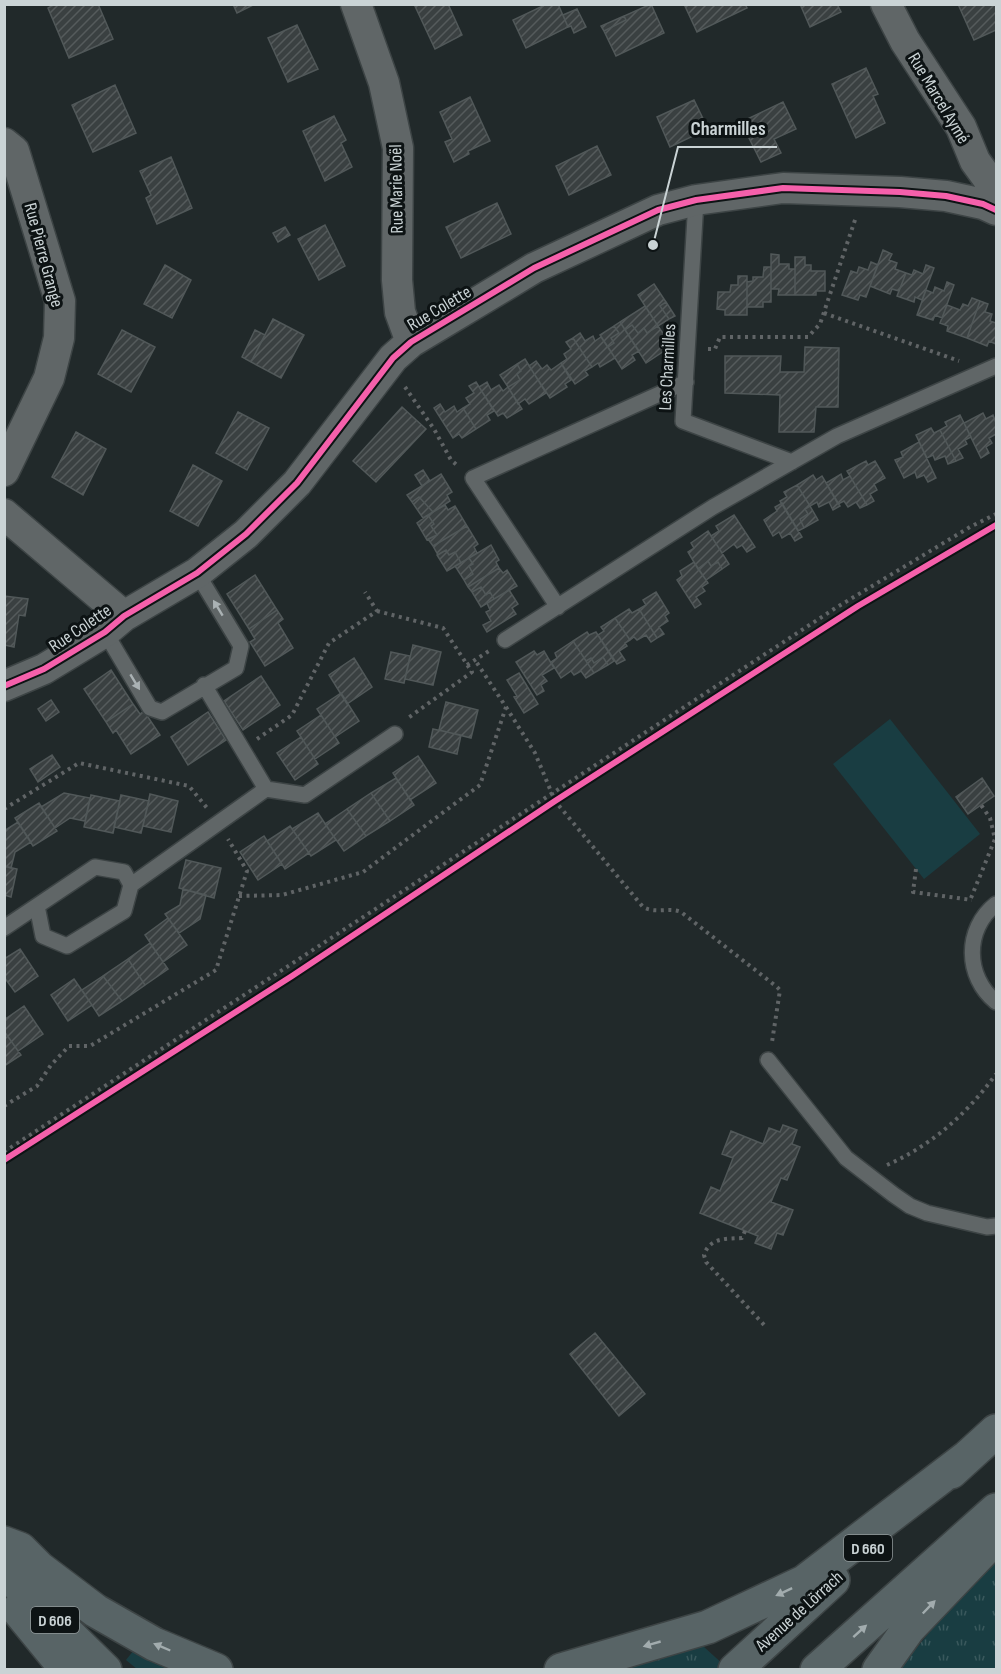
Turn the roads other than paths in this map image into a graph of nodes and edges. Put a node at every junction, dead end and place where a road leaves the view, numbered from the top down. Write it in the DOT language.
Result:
graph roads {
  1 [pos="356,4"];
  2 [pos="886,4"];
  3 [pos="4,143"];
  4 [pos="996,190"];
  5 [pos="696,200"];
  6 [pos="996,210"];
  7 [pos="411,342"];
  8 [pos="992,368"];
  9 [pos="686,382"];
  10 [pos="792,462"];
  11 [pos="4,471"];
  12 [pos="4,514"];
  13 [pos="197,573"];
  14 [pos="558,607"];
  15 [pos="115,624"];
  16 [pos="505,640"];
  17 [pos="204,685"];
  18 [pos="4,686"];
  19 [pos="395,734"];
  20 [pos="266,789"];
  21 [pos="132,885"];
  22 [pos="38,906"];
  23 [pos="991,908"];
  24 [pos="4,928"];
  25 [pos="996,1002"];
  26 [pos="768,1060"];
  27 [pos="996,1226"];
  28 [pos="996,1431"];
  29 [pos="966,1458"];
  30 [pos="996,1509"];
  31 [pos="996,1537"];
  32 [pos="4,1543"];
  33 [pos="4,1571"];
  34 [pos="4,1592"];
  35 [pos="708,1627"];
  36 [pos="739,1668"];
  37 [pos="67,1670"];
  38 [pos="105,1670"];
  39 [pos="216,1670"];
  40 [pos="561,1670"];
  41 [pos="817,1670"];
  42 [pos="879,1670"];
  1 -- 7 [label="street, Rue Marie Noël"];
  2 -- 4 [label="street, Rue Marcel Aymé"];
  3 -- 11 [label="street, Rue Pierre Grange"];
  5 -- 6 [label="street, Rue Colette"];
  5 -- 7 [label="street, Rue Colette"];
  5 -- 9 [label="lane, Les Charmilles"];
  7 -- 13 [label="street, Rue Colette"];
  8 -- 10 [label="lane"];
  9 -- 10 [label="lane, Les Charmilles"];
  9 -- 14 [label="lane"];
  10 -- 14 [label="lane"];
  12 -- 15 [label="street"];
  13 -- 15 [label="street, Rue Colette"];
  17 -- 13 [label="lane, one-way"];
  14 -- 16 [label="lane"];
  15 -- 17 [label="lane, one-way"];
  15 -- 18 [label="street, Rue Colette"];
  17 -- 20 [label="lane"];
  19 -- 20 [label="lane"];
  20 -- 21 [label="lane"];
  21 -- 22 [label="lane"];
  21 -- 22 [label="lane"];
  22 -- 24 [label="lane"];
  23 -- 25 [label="lane"];
  26 -- 27 [label="lane"];
  28 -- 29 [label="main road, Avenue de Lörrach / D 660"];
  29 -- 35 [label="main road, one-way"];
  29 -- 36 [label="main road, Avenue de Lörrach / D 660"];
  41 -- 30 [label="main road, one-way"];
  42 -- 31 [label="main road, one-way"];
  39 -- 32 [label="main road, one-way"];
  33 -- 38 [label="main road, D 606"];
  34 -- 37 [label="main road"];
  35 -- 36 [label="main road"];
  35 -- 40 [label="main road, one-way"];
}
